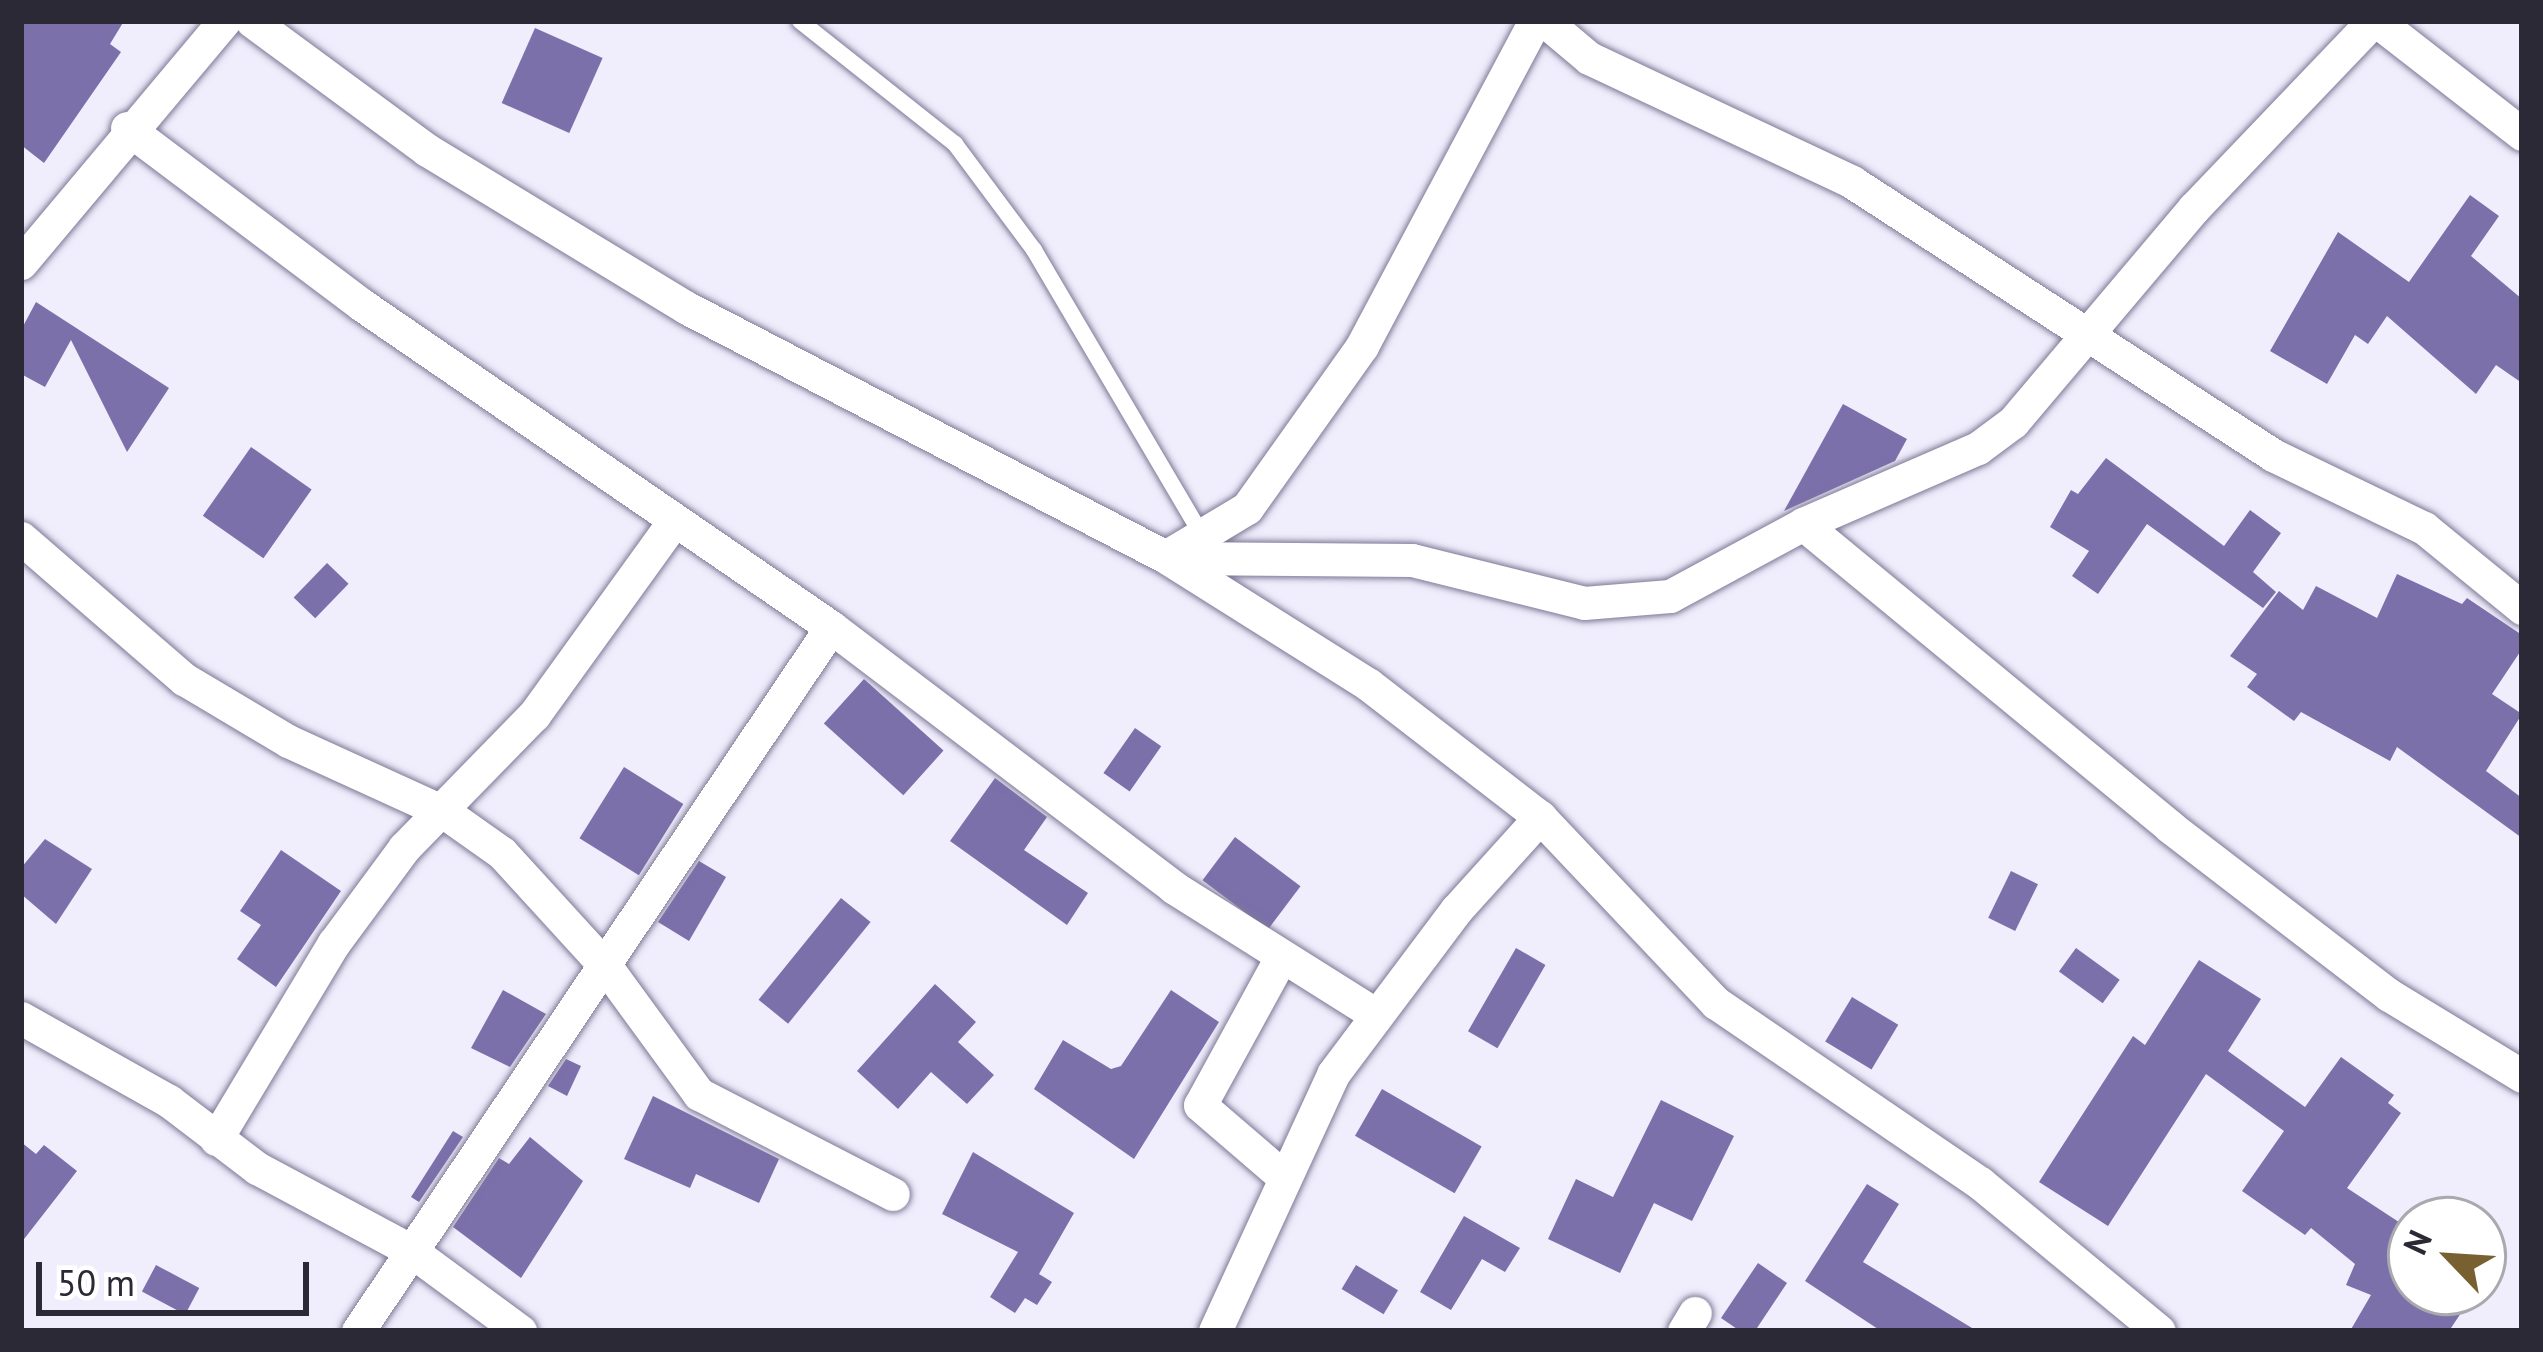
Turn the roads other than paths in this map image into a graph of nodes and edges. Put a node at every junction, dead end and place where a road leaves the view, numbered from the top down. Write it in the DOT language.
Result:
graph roads {
  1 [pos="224,21"];
  2 [pos="251,21"];
  3 [pos="800,21"];
  4 [pos="1535,21"];
  5 [pos="1545,21"];
  6 [pos="2376,21"];
  7 [pos="127,128"];
  8 [pos="2522,134"];
  9 [pos="33,222"];
  10 [pos="21,263"];
  11 [pos="2086,339"];
  12 [pos="674,522"];
  13 [pos="1802,524"];
  14 [pos="1203,537"];
  15 [pos="21,538"];
  16 [pos="1166,557"];
  17 [pos="2522,608"];
  18 [pos="831,627"];
  19 [pos="444,812"];
  20 [pos="1540,817"];
  21 [pos="1279,961"];
  22 [pos="607,968"];
  23 [pos="1373,1013"];
  24 [pos="21,1018"];
  25 [pos="2522,1076"];
  26 [pos="216,1139"];
  27 [pos="1285,1178"];
  28 [pos="893,1194"];
  29 [pos="410,1250"];
  30 [pos="2151,1328"];
  31 [pos="358,1331"];
  32 [pos="520,1331"];
  33 [pos="1215,1331"];
  1 -- 7 [label="street"];
  2 -- 16 [label="street"];
  3 -- 14 [label="lane"];
  4 -- 14 [label="street"];
  5 -- 11 [label="street"];
  6 -- 8 [label="street"];
  6 -- 11 [label="street"];
  7 -- 9 [label="street"];
  7 -- 12 [label="street"];
  9 -- 10 [label="street"];
  11 -- 13 [label="street"];
  11 -- 17 [label="street"];
  12 -- 18 [label="street"];
  12 -- 19 [label="street"];
  13 -- 16 [label="street"];
  13 -- 25 [label="street"];
  14 -- 16 [label="street"];
  15 -- 19 [label="street"];
  16 -- 20 [label="street"];
  18 -- 21 [label="street"];
  18 -- 22 [label="street"];
  19 -- 22 [label="street"];
  19 -- 26 [label="street"];
  20 -- 23 [label="street"];
  20 -- 30 [label="street"];
  21 -- 23 [label="street"];
  21 -- 27 [label="street"];
  22 -- 28 [label="street"];
  22 -- 29 [label="street"];
  23 -- 27 [label="street"];
  24 -- 26 [label="street"];
  26 -- 29 [label="street"];
  27 -- 33 [label="street"];
  29 -- 31 [label="street"];
  29 -- 32 [label="street"];
}
